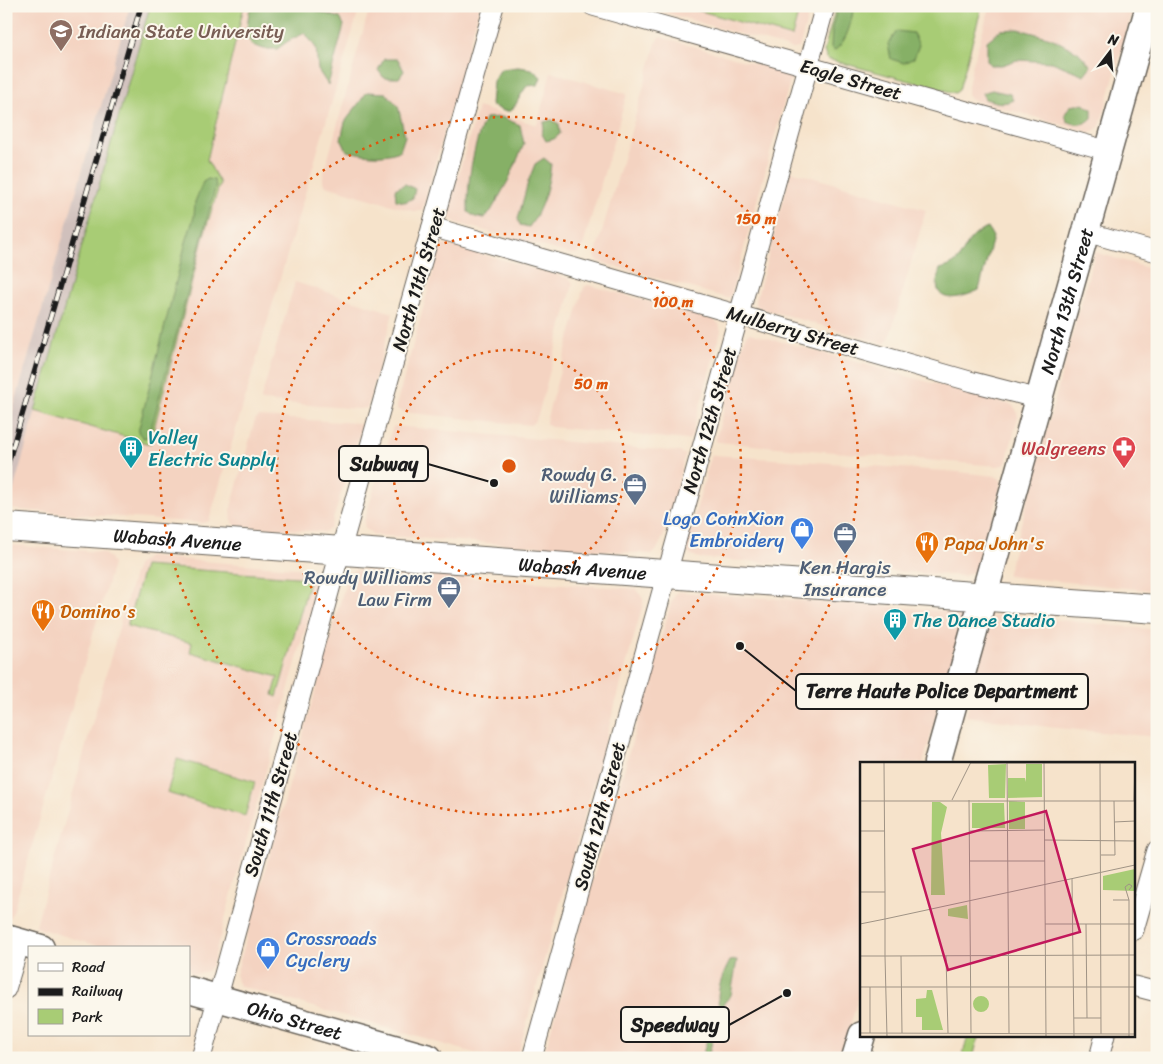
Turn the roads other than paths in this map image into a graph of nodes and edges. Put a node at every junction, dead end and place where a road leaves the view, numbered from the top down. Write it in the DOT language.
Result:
graph roads {
  1 [pos="494,6"];
  2 [pos="593,6"];
  3 [pos="825,6"];
  4 [pos="1149,6"];
  5 [pos="808,67"];
  6 [pos="1109,151"];
  7 [pos="432,227"];
  8 [pos="1086,232"];
  9 [pos="1157,252"];
  10 [pos="739,315"];
  11 [pos="1040,399"];
  12 [pos="6,527"];
  13 [pos="341,551"];
  14 [pos="666,574"];
  15 [pos="984,596"];
  16 [pos="1157,609"];
  17 [pos="937,762"];
  18 [pos="1157,850"];
  19 [pos="1136,923"];
  20 [pos="22,942"];
  21 [pos="1136,987"];
  22 [pos="6,989"];
  23 [pos="190,990"];
  24 [pos="1157,992"];
  25 [pos="216,998"];
  26 [pos="862,1036"];
  27 [pos="1105,1036"];
  28 [pos="201,1058"];
  29 [pos="429,1058"];
  30 [pos="532,1058"];
  31 [pos="855,1058"];
  32 [pos="1099,1058"];
  1 -- 7 [label="street, North 11th Street"];
  2 -- 5 [label="street, Eagle Street"];
  3 -- 5 [label="street, North 12th Street"];
  4 -- 6 [label="main road, North 13th Street"];
  5 -- 6 [label="street, Eagle Street"];
  5 -- 10 [label="street, North 12th Street"];
  6 -- 8 [label="main road, North 13th Street"];
  7 -- 10 [label="street, Mulberry Street"];
  7 -- 13 [label="street, North 11th Street"];
  8 -- 9 [label="street"];
  8 -- 11 [label="main road, North 13th Street"];
  10 -- 11 [label="street, Mulberry Street"];
  10 -- 14 [label="street, North 12th Street"];
  11 -- 15 [label="main road, North 13th Street"];
  12 -- 13 [label="main road, Wabash Avenue"];
  13 -- 14 [label="main road, Wabash Avenue"];
  13 -- 25 [label="street, South 11th Street"];
  14 -- 15 [label="main road, Wabash Avenue"];
  14 -- 30 [label="street, South 12th Street"];
  15 -- 16 [label="main road, Wabash Avenue"];
  15 -- 17 [label="main road, North 13th Street"];
  18 -- 19 [label="street"];
  20 -- 22 [label="street"];
  21 -- 24 [label="street"];
  23 -- 25 [label="main road, Ohio Street"];
  25 -- 28 [label="street, South 11th Street"];
  25 -- 29 [label="main road, Ohio Street"];
  26 -- 31 [label="main road"];
  27 -- 32 [label="street"];
}
